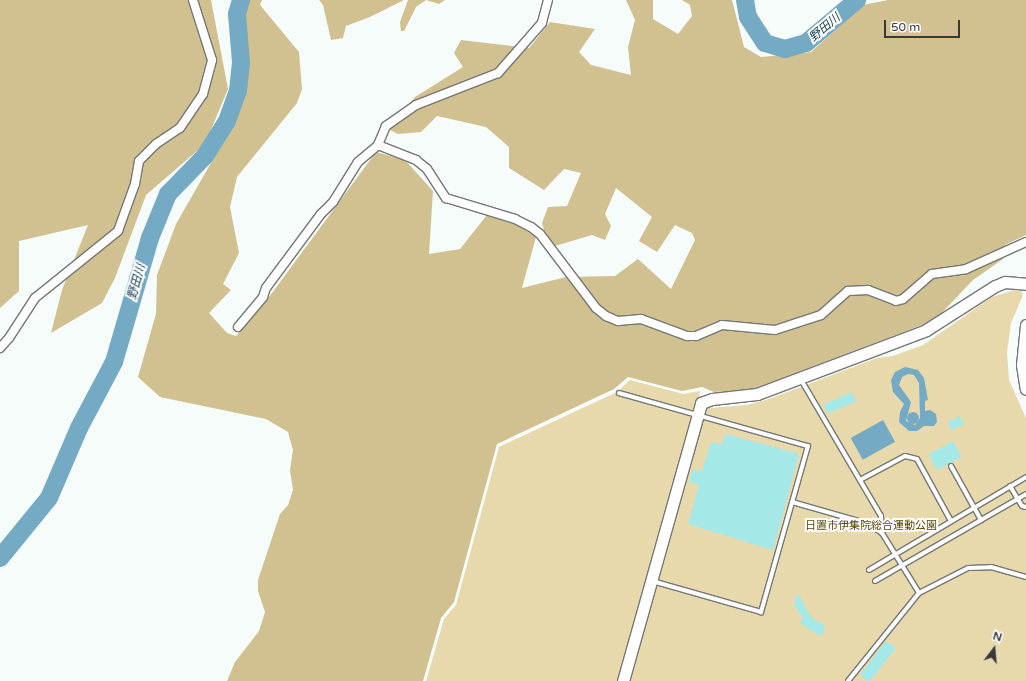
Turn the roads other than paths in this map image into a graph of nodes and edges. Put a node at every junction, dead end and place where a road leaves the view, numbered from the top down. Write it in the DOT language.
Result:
graph roads {
  1 [pos="193,0"];
  2 [pos="548,0"];
  3 [pos="378,145"];
  4 [pos="1026,242"];
  5 [pos="1026,284"];
  6 [pos="1026,325"];
  7 [pos="238,327"];
  8 [pos="0,348"];
  9 [pos="800,378"];
  10 [pos="1026,389"];
  11 [pos="619,393"];
  12 [pos="697,415"];
  13 [pos="951,466"];
  14 [pos="1026,477"];
  15 [pos="860,480"];
  16 [pos="1010,486"];
  17 [pos="1026,494"];
  18 [pos="1018,499"];
  19 [pos="792,502"];
  20 [pos="1026,506"];
  21 [pos="974,507"];
  22 [pos="981,520"];
  23 [pos="951,521"];
  24 [pos="882,533"];
  25 [pos="895,554"];
  26 [pos="902,566"];
  27 [pos="868,570"];
  28 [pos="1026,577"];
  29 [pos="651,581"];
  30 [pos="875,581"];
  31 [pos="919,593"];
  32 [pos="623,681"];
  33 [pos="848,681"];
  1 -- 8 [label="street"];
  2 -- 3 [label="street"];
  3 -- 4 [label="street"];
  3 -- 7 [label="street"];
  5 -- 9 [label="street"];
  6 -- 10 [label="street"];
  9 -- 12 [label="street"];
  9 -- 15 [label="lane"];
  11 -- 12 [label="lane"];
  12 -- 19 [label="lane"];
  12 -- 29 [label="street"];
  13 -- 21 [label="lane"];
  14 -- 16 [label="lane"];
  15 -- 23 [label="lane"];
  15 -- 24 [label="lane"];
  16 -- 18 [label="lane"];
  16 -- 21 [label="lane"];
  17 -- 18 [label="lane"];
  18 -- 20 [label="lane"];
  18 -- 22 [label="lane"];
  19 -- 24 [label="lane"];
  19 -- 29 [label="lane"];
  21 -- 22 [label="lane"];
  21 -- 23 [label="lane"];
  22 -- 26 [label="lane"];
  23 -- 25 [label="lane"];
  24 -- 25 [label="lane"];
  25 -- 26 [label="lane"];
  25 -- 27 [label="lane"];
  26 -- 30 [label="lane"];
  26 -- 31 [label="lane"];
  28 -- 31 [label="lane"];
  29 -- 32 [label="street"];
  31 -- 33 [label="lane"];
}
